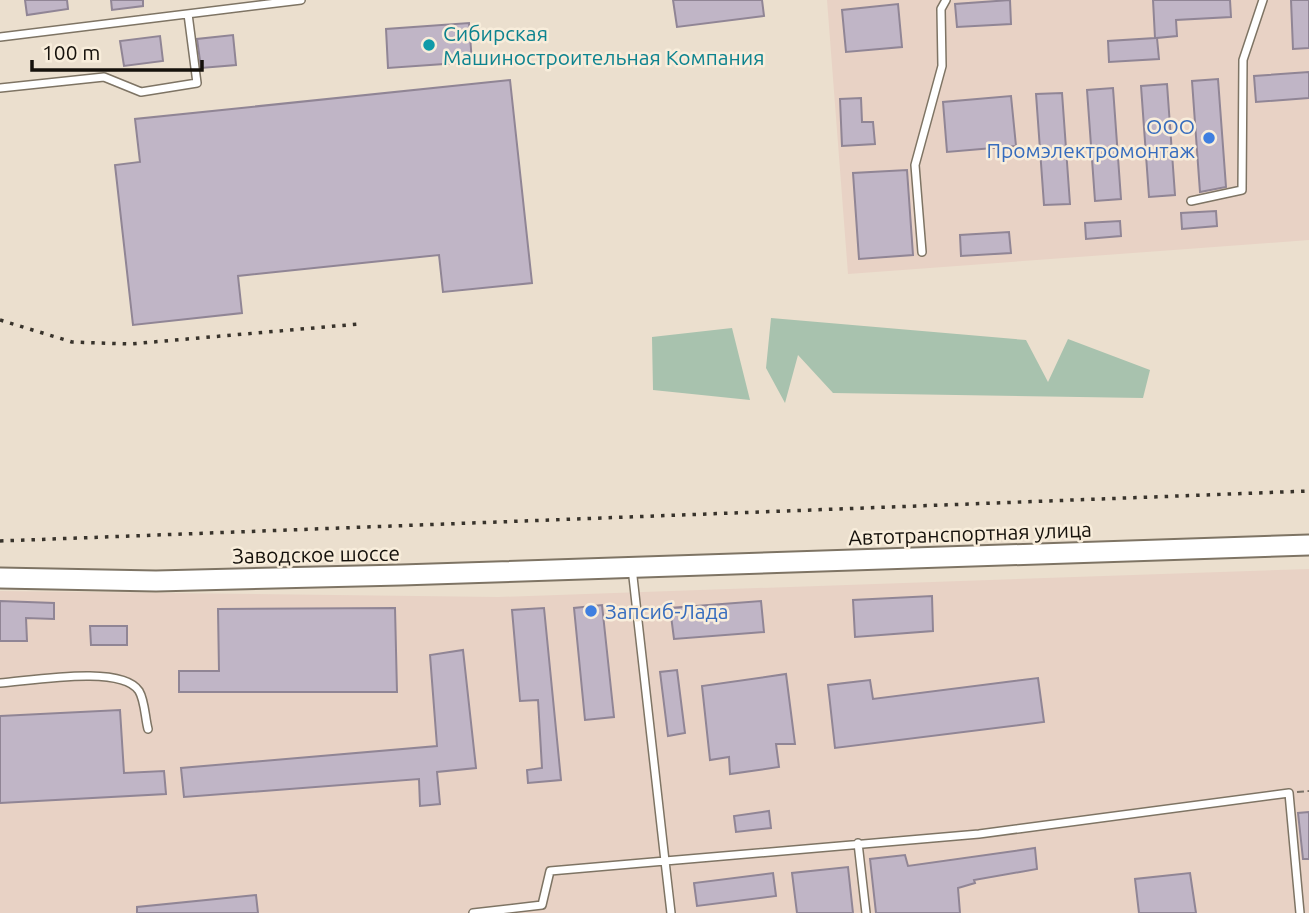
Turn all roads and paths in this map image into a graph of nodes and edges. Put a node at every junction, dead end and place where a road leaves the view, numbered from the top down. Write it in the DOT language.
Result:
graph roads {
  1 [pos="301,0"];
  2 [pos="946,0"];
  3 [pos="1263,0"];
  4 [pos="188,14"];
  5 [pos="0,37"];
  6 [pos="0,88"];
  7 [pos="1191,201"];
  8 [pos="922,251"];
  9 [pos="1309,545"];
  10 [pos="632,567"];
  11 [pos="0,578"];
  12 [pos="0,683"];
  13 [pos="148,729"];
  14 [pos="1309,791"];
  15 [pos="1289,793"];
  16 [pos="859,843"];
  17 [pos="665,861"];
  18 [pos="473,913"];
  19 [pos="671,913"];
  20 [pos="866,913"];
  21 [pos="1300,913"];
  1 -- 4 [label="lane"];
  2 -- 8 [label="lane"];
  3 -- 7 [label="lane"];
  4 -- 5 [label="lane"];
  4 -- 6 [label="lane"];
  9 -- 10 [label="main road, Автотранспортная улица"];
  10 -- 11 [label="main road, Заводское шоссе"];
  10 -- 17 [label="lane"];
  12 -- 13 [label="lane"];
  14 -- 15 [label="path"];
  15 -- 16 [label="lane"];
  15 -- 21 [label="lane"];
  16 -- 17 [label="lane"];
  16 -- 20 [label="lane"];
  17 -- 18 [label="lane"];
  17 -- 19 [label="lane"];
}
